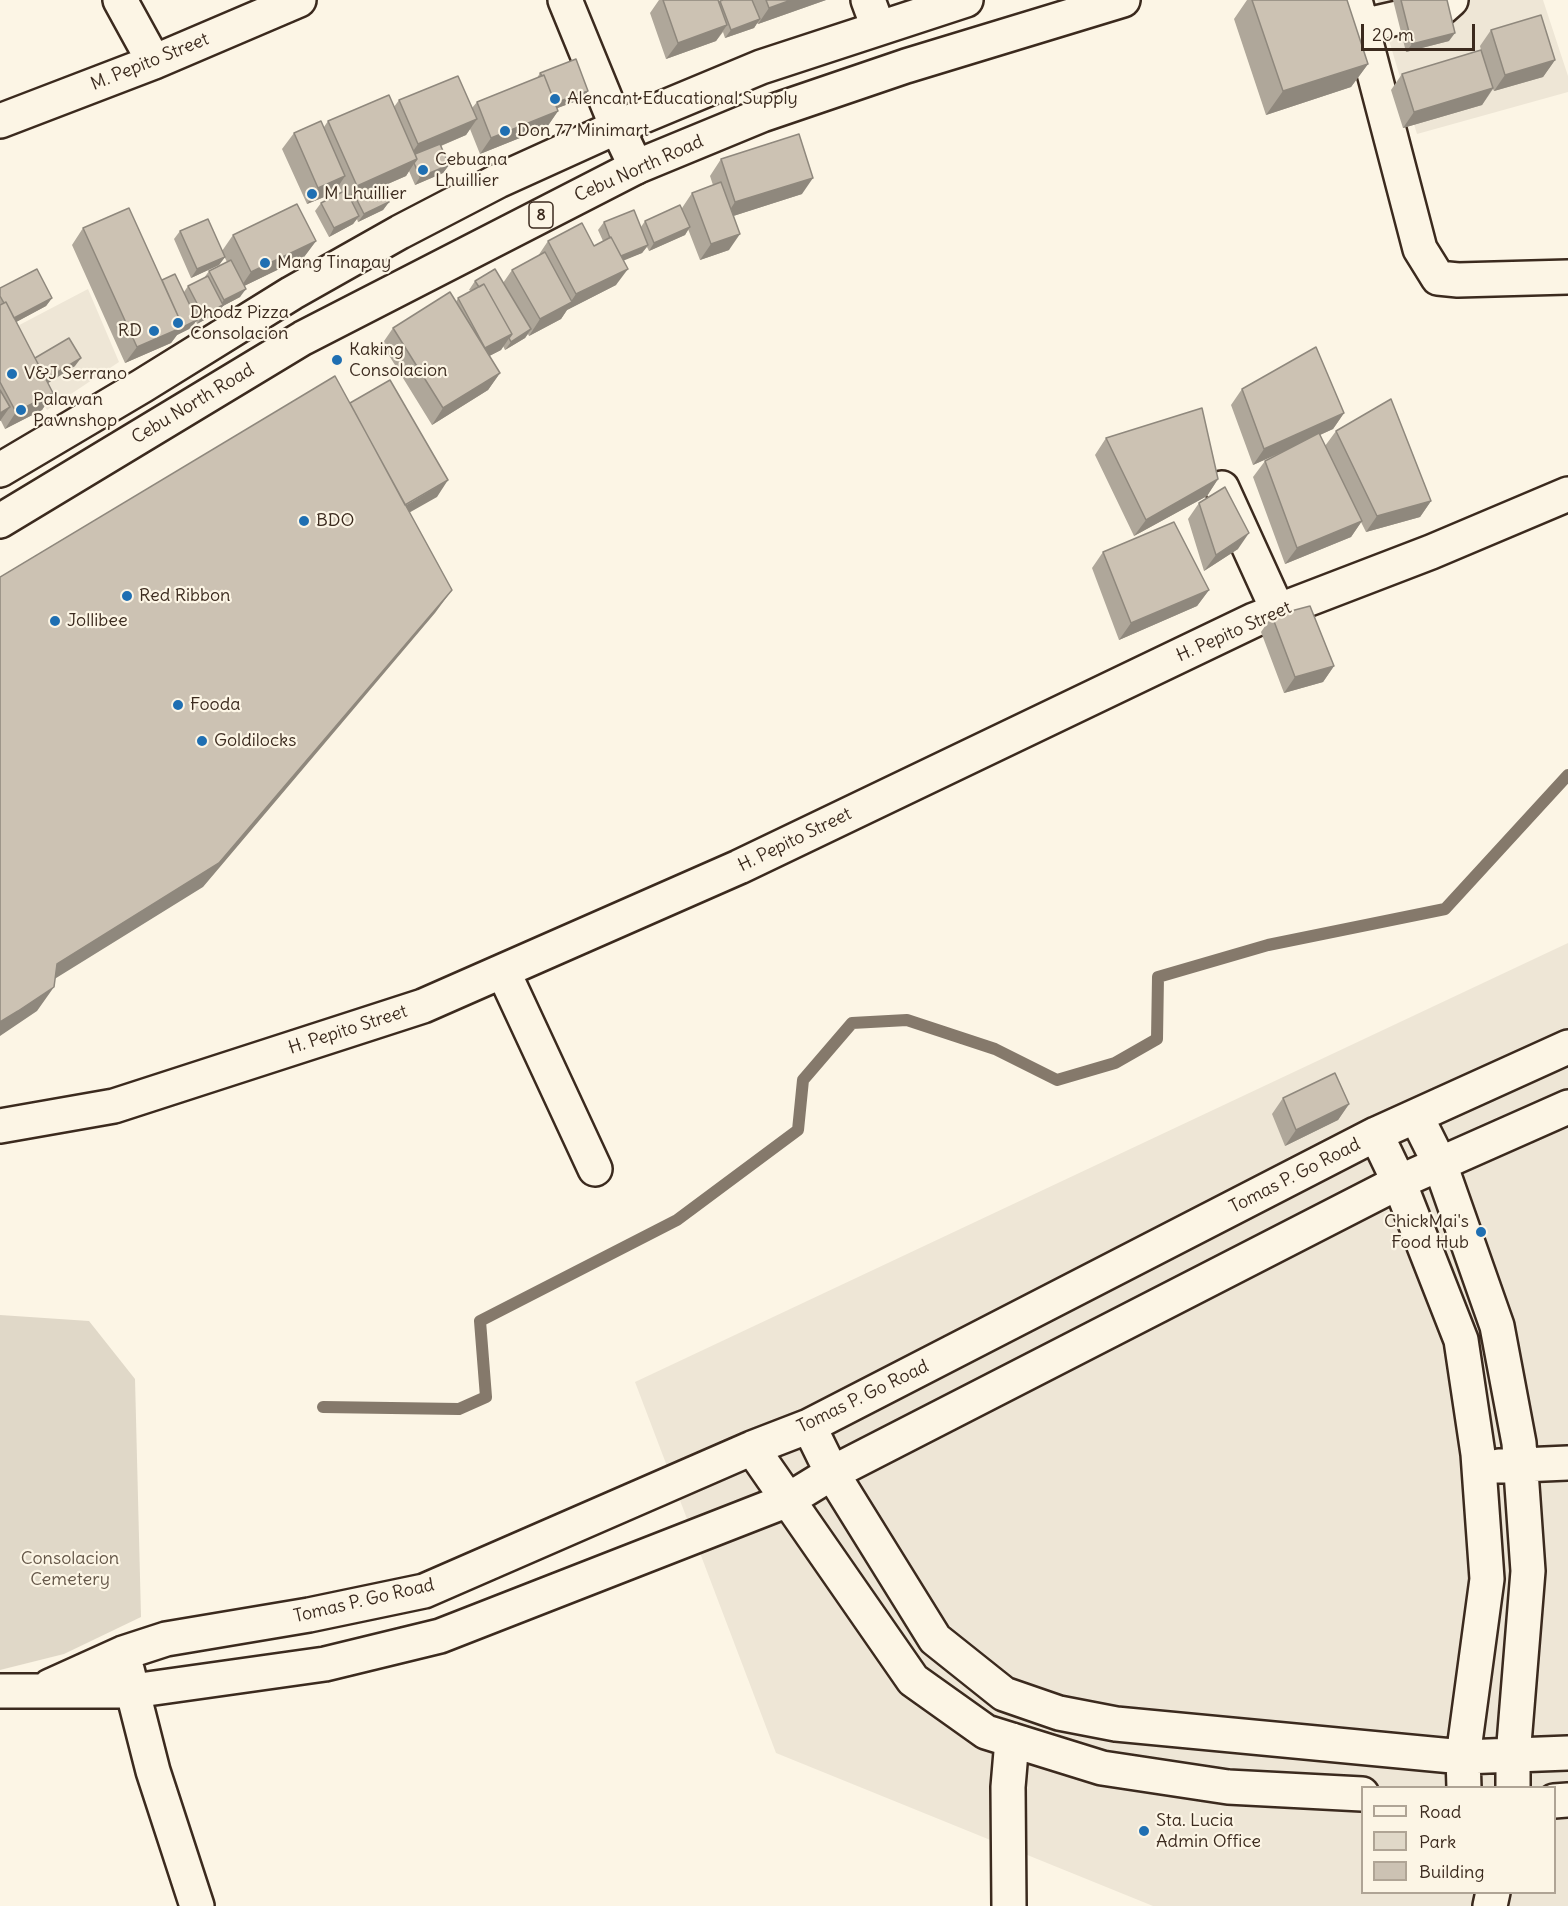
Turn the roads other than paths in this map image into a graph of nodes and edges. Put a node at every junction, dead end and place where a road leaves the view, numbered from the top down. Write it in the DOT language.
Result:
graph roads {
  1 [pos="120,0"];
  2 [pos="299,0"];
  3 [pos="565,0"];
  4 [pos="966,0"];
  5 [pos="1123,0"];
  6 [pos="1451,0"];
  7 [pos="1358,13"];
  8 [pos="873,14"];
  9 [pos="154,62"];
  10 [pos="0,121"];
  11 [pos="617,127"];
  12 [pos="636,167"];
  13 [pos="1568,277"];
  14 [pos="0,470"];
  15 [pos="1222,488"];
  16 [pos="1568,494"];
  17 [pos="0,521"];
  18 [pos="1278,611"];
  19 [pos="503,971"];
  20 [pos="1568,1047"];
  21 [pos="1568,1107"];
  22 [pos="1416,1116"];
  23 [pos="0,1126"];
  24 [pos="1376,1134"];
  25 [pos="1440,1164"];
  26 [pos="595,1169"];
  27 [pos="1399,1182"];
  28 [pos="809,1426"];
  29 [pos="752,1448"];
  30 [pos="1568,1463"];
  31 [pos="1521,1465"];
  32 [pos="1479,1468"];
  33 [pos="832,1473"];
  34 [pos="788,1500"];
  35 [pos="123,1653"];
  36 [pos="0,1691"];
  37 [pos="133,1691"];
  38 [pos="37,1692"];
  39 [pos="1012,1740"];
  40 [pos="1568,1753"];
  41 [pos="1463,1772"];
  42 [pos="1513,1772"];
  43 [pos="1361,1794"];
  44 [pos="197,1906"];
  45 [pos="1009,1906"];
  1 -- 9 [label="street"];
  2 -- 9 [label="street, M. Pepito Street"];
  3 -- 11 [label="street"];
  4 -- 8 [label="street"];
  5 -- 12 [label="street, Cebu North Road / 8"];
  6 -- 7 [label="street"];
  7 -- 13 [label="street"];
  8 -- 11 [label="street"];
  9 -- 10 [label="street, M. Pepito Street"];
  11 -- 12 [label="street"];
  11 -- 14 [label="street"];
  12 -- 17 [label="street, Cebu North Road / 8"];
  15 -- 18 [label="street"];
  16 -- 18 [label="street, H. Pepito Street"];
  18 -- 19 [label="street, H. Pepito Street"];
  19 -- 23 [label="street, H. Pepito Street"];
  19 -- 26 [label="street"];
  20 -- 22 [label="street, Tomas P. Go Road"];
  21 -- 25 [label="street, Tomas P. Go Road"];
  22 -- 24 [label="street, Tomas P. Go Road"];
  22 -- 25 [label="street"];
  24 -- 27 [label="street"];
  24 -- 28 [label="street, Tomas P. Go Road"];
  25 -- 27 [label="street, Tomas P. Go Road"];
  25 -- 31 [label="street"];
  27 -- 32 [label="street"];
  27 -- 33 [label="street, Tomas P. Go Road"];
  28 -- 29 [label="street, Tomas P. Go Road"];
  28 -- 33 [label="street"];
  29 -- 34 [label="street"];
  29 -- 35 [label="street, Tomas P. Go Road"];
  30 -- 31 [label="street"];
  31 -- 32 [label="street"];
  31 -- 42 [label="street"];
  32 -- 41 [label="street"];
  33 -- 34 [label="street, Tomas P. Go Road"];
  33 -- 41 [label="street"];
  34 -- 37 [label="street, Tomas P. Go Road"];
  34 -- 39 [label="street"];
  35 -- 37 [label="street"];
  35 -- 38 [label="street, Tomas P. Go Road"];
  36 -- 38 [label="street, Tomas P. Go Road"];
  37 -- 38 [label="street, Tomas P. Go Road"];
  37 -- 44 [label="street"];
  39 -- 43 [label="street"];
  39 -- 45 [label="street"];
  40 -- 42 [label="street"];
  41 -- 42 [label="street"];
}
